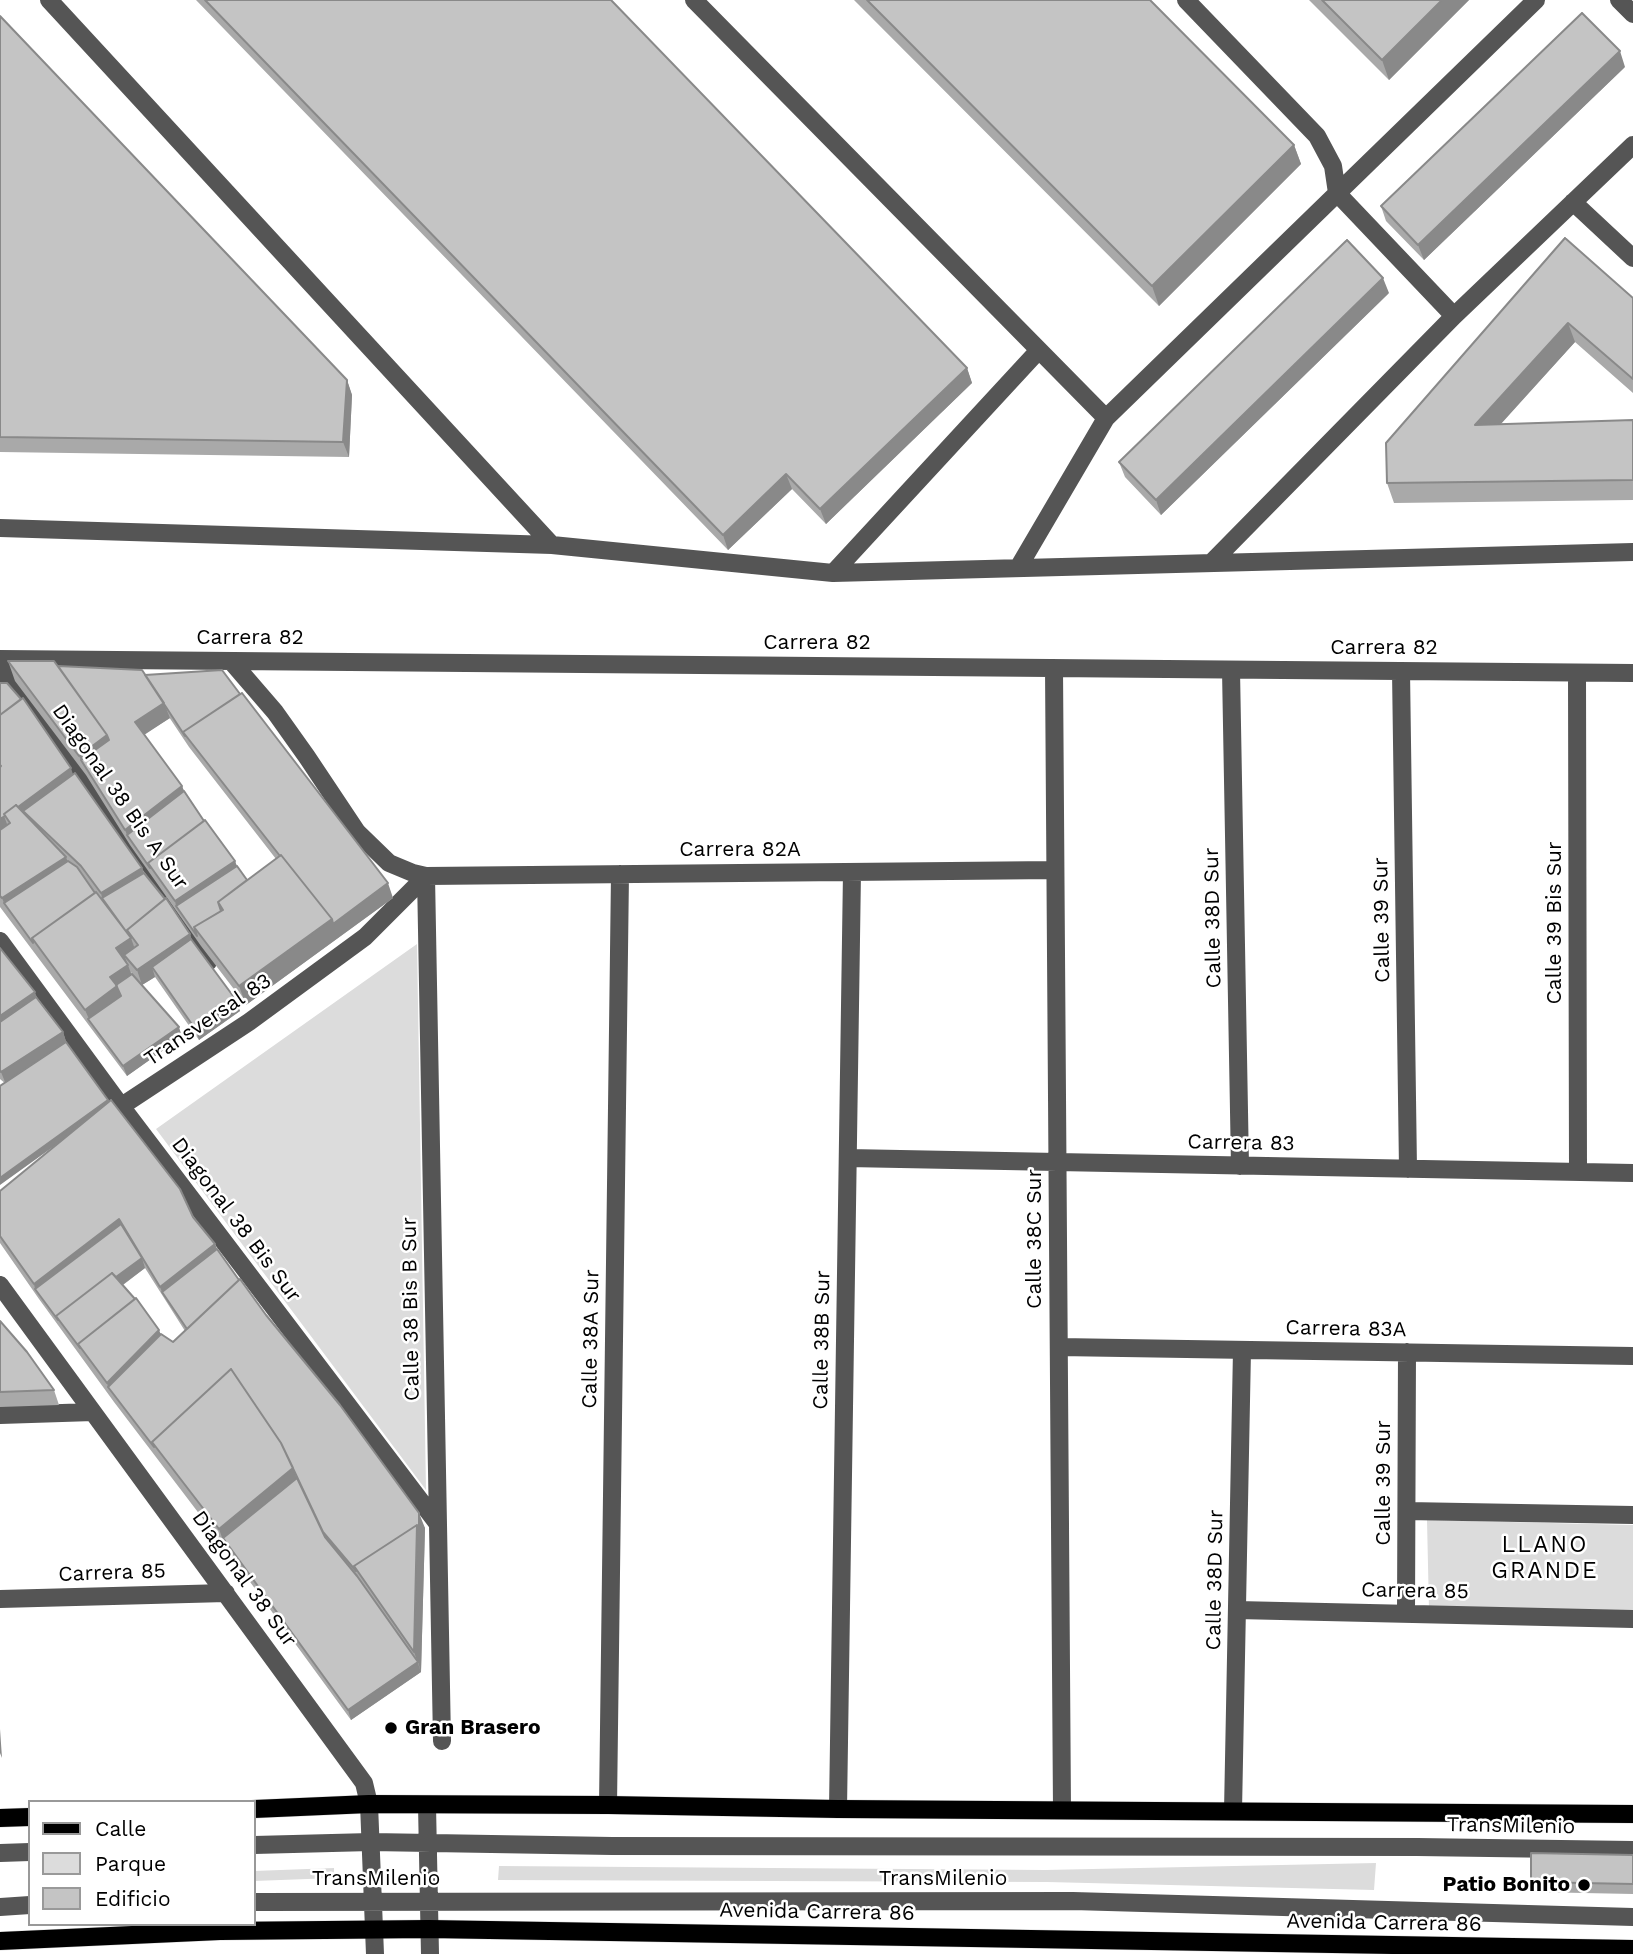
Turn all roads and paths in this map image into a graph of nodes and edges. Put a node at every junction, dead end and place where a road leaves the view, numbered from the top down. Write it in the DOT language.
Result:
graph roads {
  1 [pos="49,0"];
  2 [pos="694,0"];
  3 [pos="1186,0"];
  4 [pos="1536,0"];
  5 [pos="1619,0"];
  6 [pos="1633,14"];
  7 [pos="1633,145"];
  8 [pos="1337,194"];
  9 [pos="1573,202"];
  10 [pos="1633,258"];
  11 [pos="1454,316"];
  12 [pos="1040,350"];
  13 [pos="1106,418"];
  14 [pos="0,528"];
  15 [pos="552,545"];
  16 [pos="1633,552"];
  17 [pos="1211,563"];
  18 [pos="1018,568"];
  19 [pos="833,573"];
  20 [pos="0,659"];
  21 [pos="231,661"];
  22 [pos="0,667"];
  23 [pos="1054,668"];
  24 [pos="1231,670"];
  25 [pos="1401,671"];
  26 [pos="1577,673"];
  27 [pos="1633,673"];
  28 [pos="1055,870"];
  29 [pos="852,872"];
  30 [pos="620,874"];
  31 [pos="426,876"];
  32 [pos="0,941"];
  33 [pos="219,978"];
  34 [pos="121,1106"];
  35 [pos="100,1121"];
  36 [pos="848,1158"];
  37 [pos="1058,1162"];
  38 [pos="1240,1166"];
  39 [pos="1408,1169"];
  40 [pos="1578,1172"];
  41 [pos="1633,1173"];
  42 [pos="0,1285"];
  43 [pos="1059,1347"];
  44 [pos="1242,1350"];
  45 [pos="1407,1352"];
  46 [pos="1633,1356"];
  47 [pos="93,1412"];
  48 [pos="0,1415"];
  49 [pos="1406,1511"];
  50 [pos="1633,1516"];
  51 [pos="438,1524"];
  52 [pos="226,1593"];
  53 [pos="0,1599"];
  54 [pos="1237,1610"];
  55 [pos="1406,1614"];
  56 [pos="1633,1619"];
  57 [pos="442,1741"];
  58 [pos="369,1804"];
  59 [pos="427,1805"];
  60 [pos="608,1805"];
  61 [pos="256,1809"];
  62 [pos="838,1809"];
  63 [pos="1062,1810"];
  64 [pos="1233,1811"];
  65 [pos="1633,1814"];
  66 [pos="28,1817"];
  67 [pos="0,1818"];
  68 [pos="371,1842"];
  69 [pos="428,1842"];
  70 [pos="256,1845"];
  71 [pos="1633,1850"];
  72 [pos="28,1852"];
  73 [pos="0,1853"];
  74 [pos="256,1902"];
  75 [pos="373,1902"];
  76 [pos="429,1902"];
  77 [pos="28,1905"];
  78 [pos="0,1907"];
  79 [pos="1633,1917"];
  80 [pos="374,1928"];
  81 [pos="429,1929"];
  82 [pos="0,1941"];
  83 [pos="994,1946"];
  84 [pos="1633,1949"];
  85 [pos="375,1954"];
  86 [pos="429,1954"];
  1 -- 15 [label="street"];
  2 -- 12 [label="street"];
  3 -- 8 [label="street"];
  4 -- 8 [label="street"];
  5 -- 6 [label="street"];
  7 -- 9 [label="street"];
  8 -- 11 [label="street"];
  8 -- 13 [label="street"];
  9 -- 10 [label="street"];
  9 -- 11 [label="street"];
  11 -- 17 [label="street"];
  12 -- 13 [label="street"];
  12 -- 19 [label="street"];
  13 -- 18 [label="street"];
  14 -- 15 [label="street"];
  15 -- 19 [label="street"];
  16 -- 17 [label="street"];
  17 -- 18 [label="street"];
  18 -- 19 [label="street"];
  20 -- 21 [label="street, Carrera 82"];
  21 -- 23 [label="street, Carrera 82"];
  21 -- 31 [label="street, Carrera 82A"];
  22 -- 33 [label="street, Diagonal 38 Bis A Sur"];
  23 -- 24 [label="street, Carrera 82"];
  23 -- 28 [label="street, Calle 38C Sur"];
  24 -- 25 [label="street, Carrera 82"];
  24 -- 38 [label="street, Calle 38D Sur"];
  25 -- 26 [label="street, Carrera 82"];
  25 -- 39 [label="street, Calle 39 Sur"];
  26 -- 27 [label="street, Carrera 82"];
  26 -- 40 [label="street, Calle 39 Bis Sur"];
  28 -- 29 [label="street, Carrera 82A"];
  28 -- 37 [label="street, Calle 38C Sur"];
  29 -- 30 [label="street, Carrera 82A"];
  29 -- 36 [label="street, Calle 38B Sur"];
  30 -- 31 [label="street, Carrera 82A"];
  30 -- 60 [label="street, Calle 38A Sur"];
  31 -- 34 [label="street, Transversal 83"];
  31 -- 51 [label="street, Calle 38 Bis B Sur"];
  32 -- 34 [label="street, Diagonal 38 Bis Sur"];
  34 -- 35 [label="street, Transversal 83"];
  34 -- 51 [label="street, Diagonal 38 Bis Sur"];
  36 -- 37 [label="street, Carrera 83"];
  36 -- 62 [label="street, Calle 38B Sur"];
  37 -- 38 [label="street, Carrera 83"];
  37 -- 43 [label="street, Calle 38C Sur"];
  38 -- 39 [label="street, Carrera 83"];
  39 -- 40 [label="street, Carrera 83"];
  40 -- 41 [label="street, Carrera 83"];
  42 -- 47 [label="street, Diagonal 38 Sur"];
  43 -- 44 [label="street, Carrera 83A"];
  43 -- 63 [label="street, Calle 38C Sur"];
  44 -- 45 [label="street, Carrera 83A"];
  44 -- 54 [label="street, Calle 38D Sur"];
  45 -- 46 [label="street, Carrera 83A"];
  45 -- 49 [label="street, Calle 39 Sur"];
  47 -- 48 [label="street"];
  47 -- 52 [label="street, Diagonal 38 Sur"];
  49 -- 50 [label="street"];
  49 -- 55 [label="street, Calle 39 Sur"];
  51 -- 57 [label="street, Calle 38 Bis B Sur"];
  52 -- 53 [label="street, Carrera 85"];
  52 -- 58 [label="street, Diagonal 38 Sur"];
  54 -- 55 [label="street, Carrera 85"];
  54 -- 64 [label="street, Calle 38D Sur"];
  55 -- 56 [label="street, Carrera 85"];
  58 -- 59 [label="main road"];
  58 -- 61 [label="main road"];
  58 -- 68 [label="street, Diagonal 38 Sur"];
  59 -- 60 [label="main road"];
  59 -- 69 [label="street"];
  60 -- 62 [label="main road"];
  62 -- 63 [label="main road"];
  63 -- 64 [label="main road"];
  64 -- 65 [label="main road"];
  66 -- 67 [label="main road"];
  68 -- 69 [label="street, TransMilenio"];
  68 -- 70 [label="street, TransMilenio"];
  68 -- 75 [label="street, Diagonal 38 Sur"];
  69 -- 71 [label="street, TransMilenio"];
  69 -- 76 [label="street"];
  72 -- 73 [label="street"];
  74 -- 75 [label="street, TransMilenio"];
  75 -- 76 [label="street, TransMilenio"];
  75 -- 80 [label="street, Diagonal 38 Sur"];
  76 -- 79 [label="street, TransMilenio"];
  76 -- 81 [label="street"];
  77 -- 78 [label="street"];
  80 -- 81 [label="main road, Avenida Carrera 86"];
  80 -- 82 [label="main road, Avenida Carrera 86"];
  80 -- 85 [label="street, Diagonal 38 Sur"];
  81 -- 83 [label="main road, Avenida Carrera 86"];
  81 -- 86 [label="street"];
  83 -- 84 [label="main road, Avenida Carrera 86"];
}
